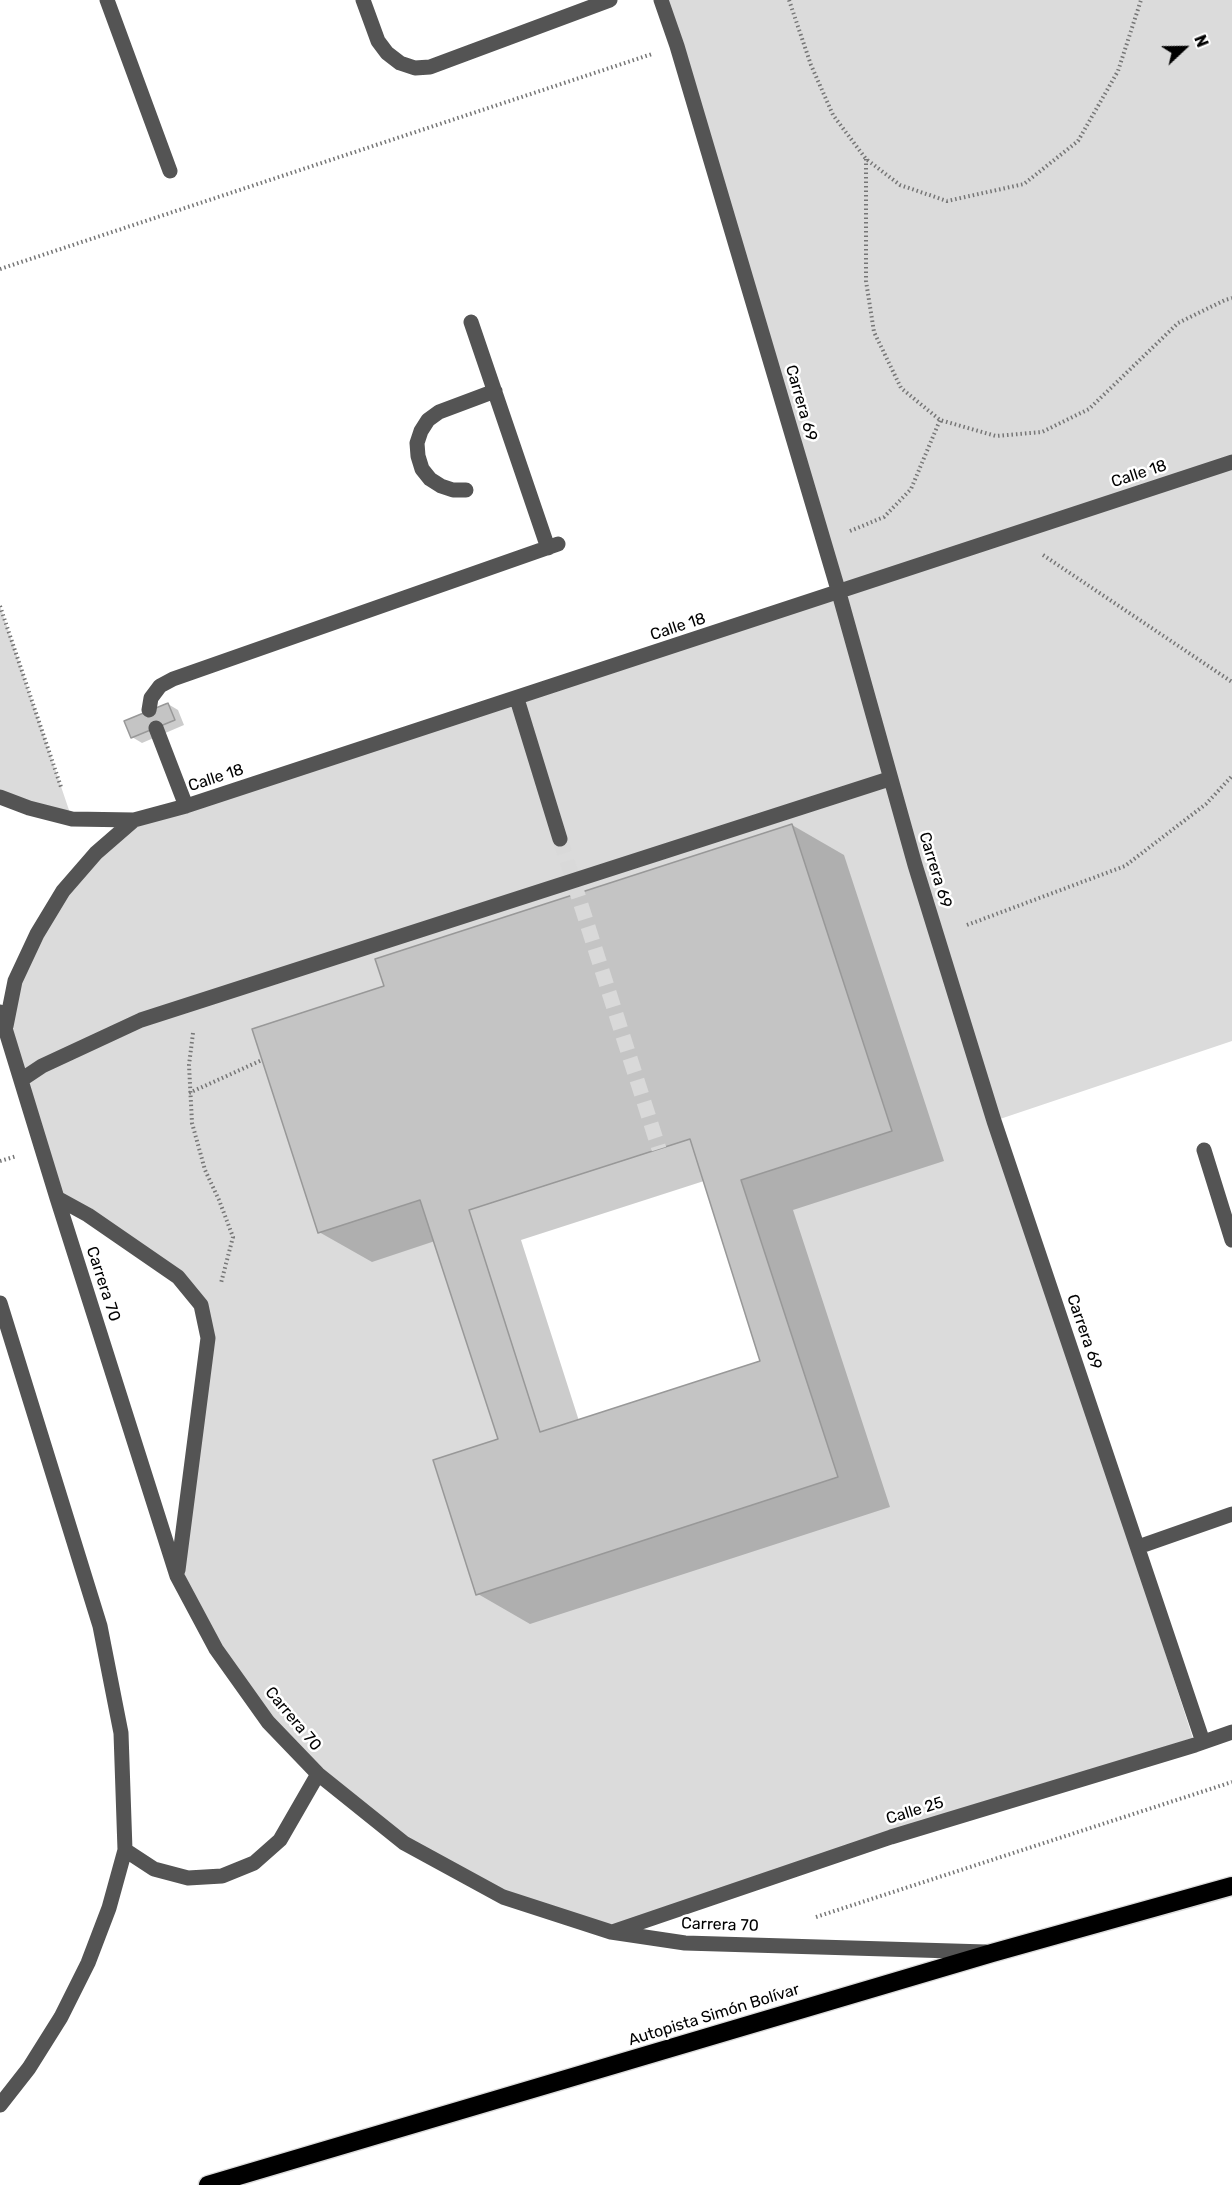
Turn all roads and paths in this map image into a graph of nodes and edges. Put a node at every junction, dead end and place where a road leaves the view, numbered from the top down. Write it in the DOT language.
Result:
graph roads {
  1 [pos="107,0"];
  2 [pos="363,0"];
  3 [pos="608,0"];
  4 [pos="661,0"];
  5 [pos="789,0"];
  6 [pos="1141,0"];
  7 [pos="677,46"];
  8 [pos="866,159"];
  9 [pos="170,171"];
  10 [pos="0,269"];
  11 [pos="1232,298"];
  12 [pos="471,322"];
  13 [pos="495,391"];
  14 [pos="940,420"];
  15 [pos="1232,462"];
  16 [pos="466,490"];
  17 [pos="850,531"];
  18 [pos="1043,554"];
  19 [pos="838,593"];
  20 [pos="0,606"];
  21 [pos="1232,682"];
  22 [pos="517,699"];
  23 [pos="149,710"];
  24 [pos="156,728"];
  25 [pos="1232,776"];
  26 [pos="889,779"];
  27 [pos="0,796"];
  28 [pos="186,806"];
  29 [pos="72,819"];
  30 [pos="134,820"];
  31 [pos="560,839"];
  32 [pos="967,926"];
  33 [pos="202,998"];
  34 [pos="0,1012"];
  35 [pos="6,1029"];
  36 [pos="262,1060"];
  37 [pos="21,1080"];
  38 [pos="189,1094"];
  39 [pos="1204,1150"];
  40 [pos="57,1198"];
  41 [pos="1232,1240"];
  42 [pos="0,1303"];
  43 [pos="201,1305"];
  44 [pos="1232,1514"];
  45 [pos="1138,1547"];
  46 [pos="177,1576"];
  47 [pos="1232,1732"];
  48 [pos="1203,1742"];
  49 [pos="318,1774"];
  50 [pos="1232,1782"];
  51 [pos="125,1850"];
  52 [pos="1232,1886"];
  53 [pos="813,1918"];
  54 [pos="611,1932"];
  55 [pos="992,1953"];
  56 [pos="0,2105"];
  57 [pos="208,2185"];
  1 -- 9 [label="street"];
  2 -- 3 [label="street"];
  4 -- 7 [label="street, Carrera 69"];
  5 -- 8 [label="path"];
  6 -- 8 [label="path"];
  7 -- 10 [label="path"];
  7 -- 19 [label="street, Carrera 69"];
  8 -- 14 [label="path"];
  11 -- 14 [label="path"];
  12 -- 13 [label="street"];
  13 -- 16 [label="street"];
  13 -- 23 [label="street"];
  14 -- 17 [label="path"];
  15 -- 19 [label="street, Calle 18"];
  18 -- 21 [label="path"];
  19 -- 22 [label="street, Calle 18"];
  19 -- 26 [label="street, Carrera 69"];
  20 -- 29 [label="path"];
  22 -- 28 [label="street, Calle 18"];
  22 -- 31 [label="street"];
  24 -- 28 [label="street"];
  25 -- 32 [label="path"];
  26 -- 33 [label="street"];
  26 -- 45 [label="street, Carrera 69"];
  27 -- 29 [label="street, Calle 18"];
  28 -- 30 [label="street, Calle 18"];
  29 -- 30 [label="street, Calle 18"];
  30 -- 35 [label="street, Calle 18"];
  33 -- 37 [label="street"];
  33 -- 38 [label="path"];
  34 -- 35 [label="street, Carrera 70"];
  35 -- 37 [label="street, Carrera 70"];
  36 -- 38 [label="path"];
  37 -- 40 [label="street, Carrera 70"];
  38 -- 43 [label="path"];
  39 -- 41 [label="street"];
  40 -- 43 [label="street"];
  40 -- 46 [label="street, Carrera 70"];
  42 -- 51 [label="street"];
  43 -- 46 [label="street"];
  44 -- 45 [label="street"];
  45 -- 48 [label="street, Carrera 69"];
  46 -- 49 [label="street, Carrera 70"];
  47 -- 48 [label="street, Calle 25"];
  48 -- 54 [label="street, Calle 25"];
  49 -- 51 [label="street"];
  49 -- 54 [label="street, Carrera 70"];
  50 -- 53 [label="path"];
  51 -- 56 [label="street"];
  52 -- 55 [label="highway, Autopista Simón Bolívar"];
  54 -- 55 [label="street, Carrera 70"];
  55 -- 57 [label="highway, Autopista Simón Bolívar"];
}
